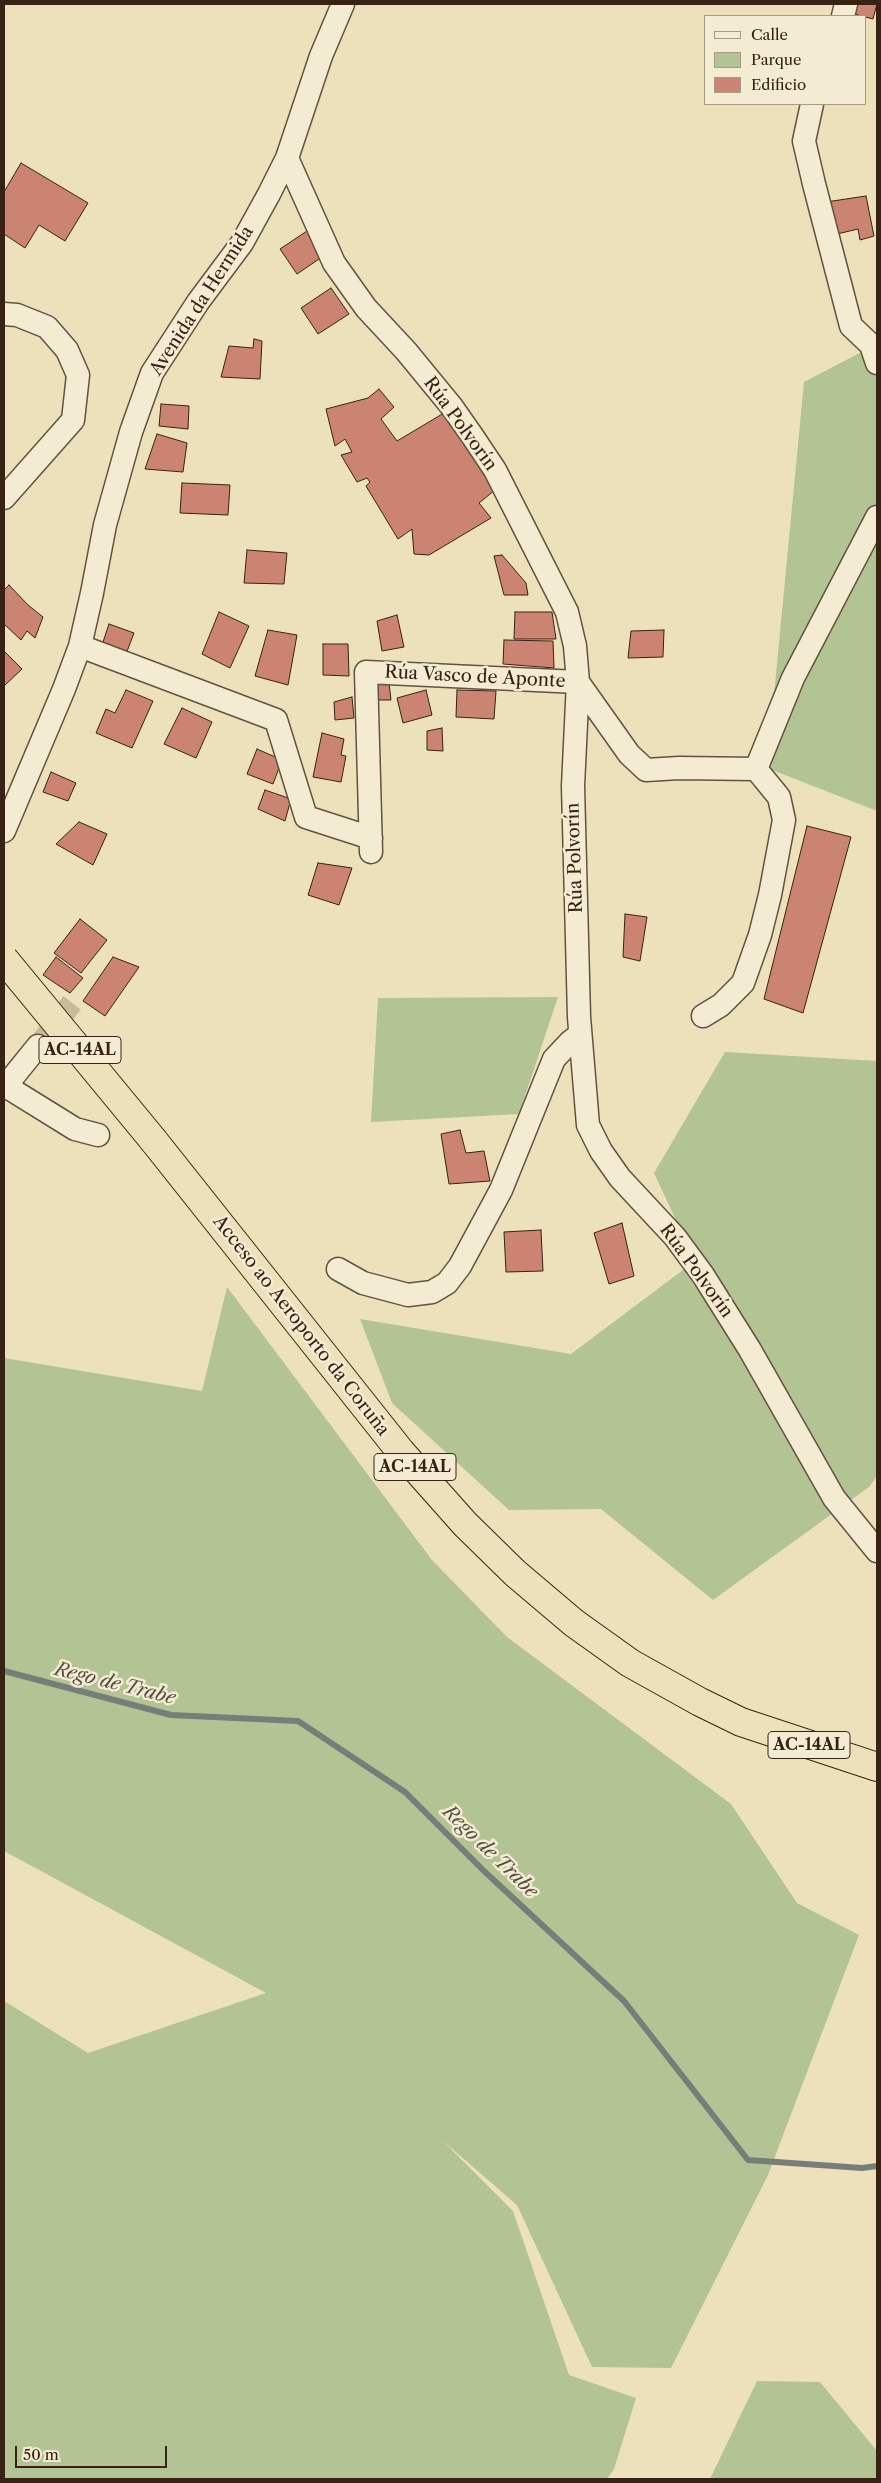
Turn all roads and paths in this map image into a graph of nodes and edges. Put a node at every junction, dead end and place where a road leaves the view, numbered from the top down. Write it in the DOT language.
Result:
graph roads {
  1 [pos="343,4"];
  2 [pos="812,105"];
  3 [pos="286,158"];
  4 [pos="4,314"];
  5 [pos="877,363"];
  6 [pos="4,498"];
  7 [pos="877,517"];
  8 [pos="80,646"];
  9 [pos="578,682"];
  10 [pos="756,770"];
  11 [pos="4,831"];
  12 [pos="4,959"];
  13 [pos="703,1016"];
  14 [pos="580,1034"];
  15 [pos="38,1046"];
  16 [pos="4,1086"];
  17 [pos="98,1135"];
  18 [pos="338,1269"];
  19 [pos="877,1551"];
  20 [pos="877,1767"];
  1 -- 3 [label="street, Avenida da Hermida"];
  2 -- 5 [label="street"];
  3 -- 8 [label="street, Avenida da Hermida"];
  3 -- 9 [label="street, Rúa Polvorín"];
  4 -- 6 [label="street"];
  7 -- 10 [label="street"];
  8 -- 9 [label="street, Rúa Vasco de Aponte"];
  8 -- 11 [label="street, Avenida da Hermida"];
  9 -- 10 [label="street, Rúa Vasco de Aponte"];
  9 -- 14 [label="street, Rúa Polvorín"];
  10 -- 13 [label="street"];
  12 -- 20 [label="highway, Acceso ao Aeroporto da Coruña / AC-14AL, bridge"];
  14 -- 18 [label="street"];
  14 -- 19 [label="street, Rúa Polvorín"];
  15 -- 16 [label="street"];
  16 -- 17 [label="street"];
}
